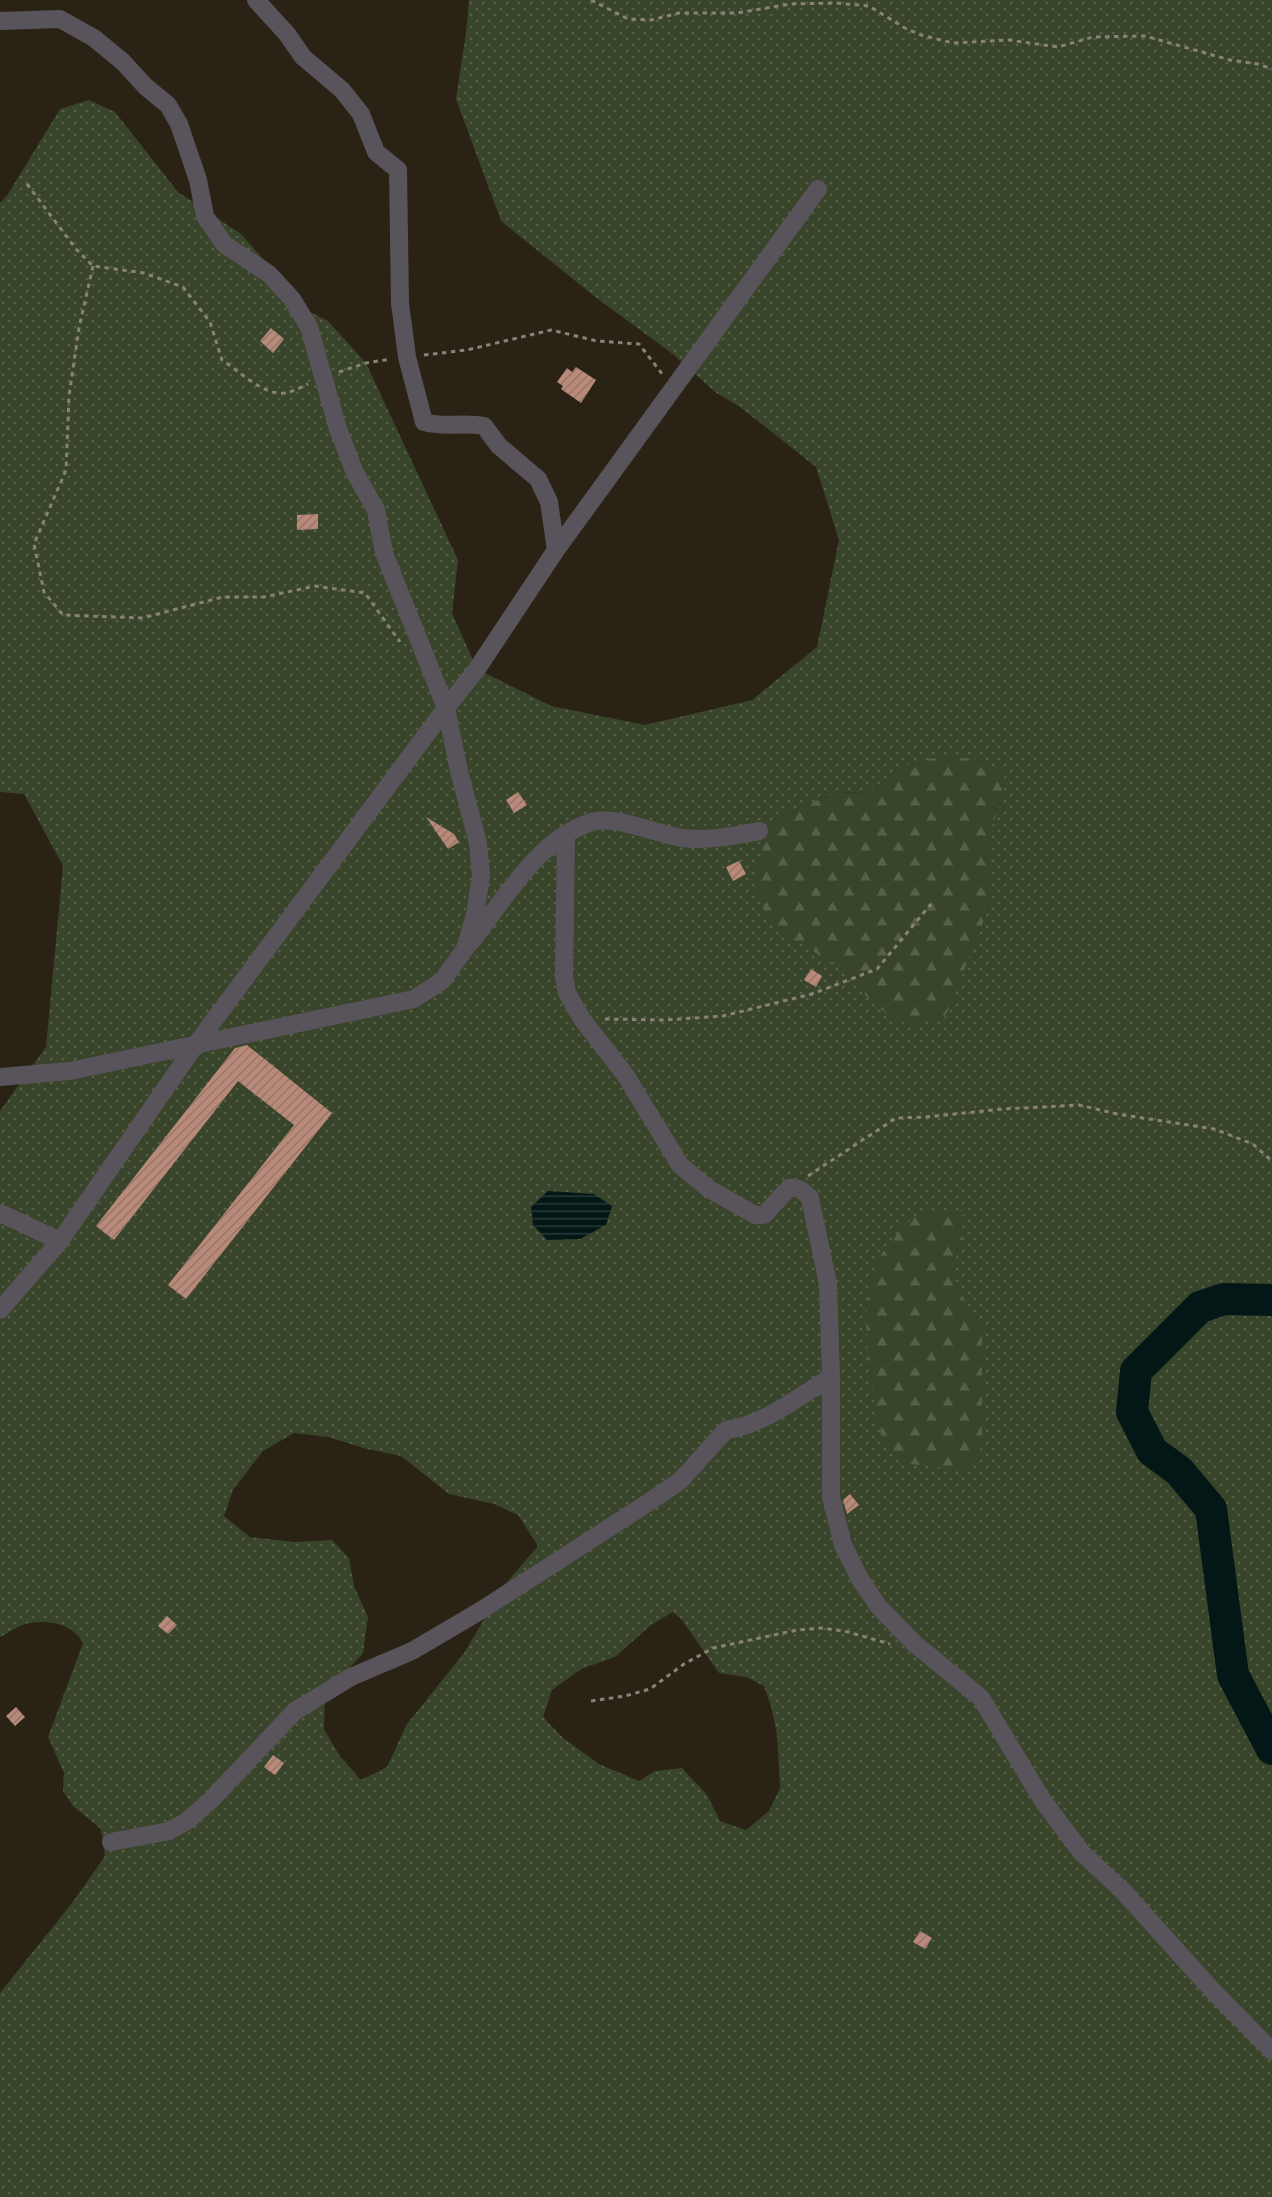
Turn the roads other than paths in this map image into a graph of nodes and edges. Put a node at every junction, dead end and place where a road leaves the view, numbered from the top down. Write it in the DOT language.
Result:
graph roads {
  1 [pos="256,0"];
  2 [pos="0,21"];
  3 [pos="818,189"];
  4 [pos="556,550"];
  5 [pos="446,708"];
  6 [pos="759,831"];
  7 [pos="566,834"];
  8 [pos="465,949"];
  9 [pos="194,1047"];
  10 [pos="0,1077"];
  11 [pos="0,1213"];
  12 [pos="60,1240"];
  13 [pos="0,1310"];
  14 [pos="831,1377"];
  15 [pos="111,1842"];
  16 [pos="1272,2050"];
  1 -- 4 [label="street"];
  2 -- 5 [label="street"];
  3 -- 4 [label="street"];
  4 -- 5 [label="street"];
  5 -- 8 [label="street"];
  5 -- 9 [label="street"];
  6 -- 7 [label="street"];
  7 -- 8 [label="street"];
  7 -- 14 [label="street"];
  8 -- 9 [label="street"];
  9 -- 10 [label="street"];
  9 -- 12 [label="street"];
  11 -- 12 [label="street"];
  12 -- 13 [label="street"];
  14 -- 15 [label="street"];
  14 -- 16 [label="street"];
}
